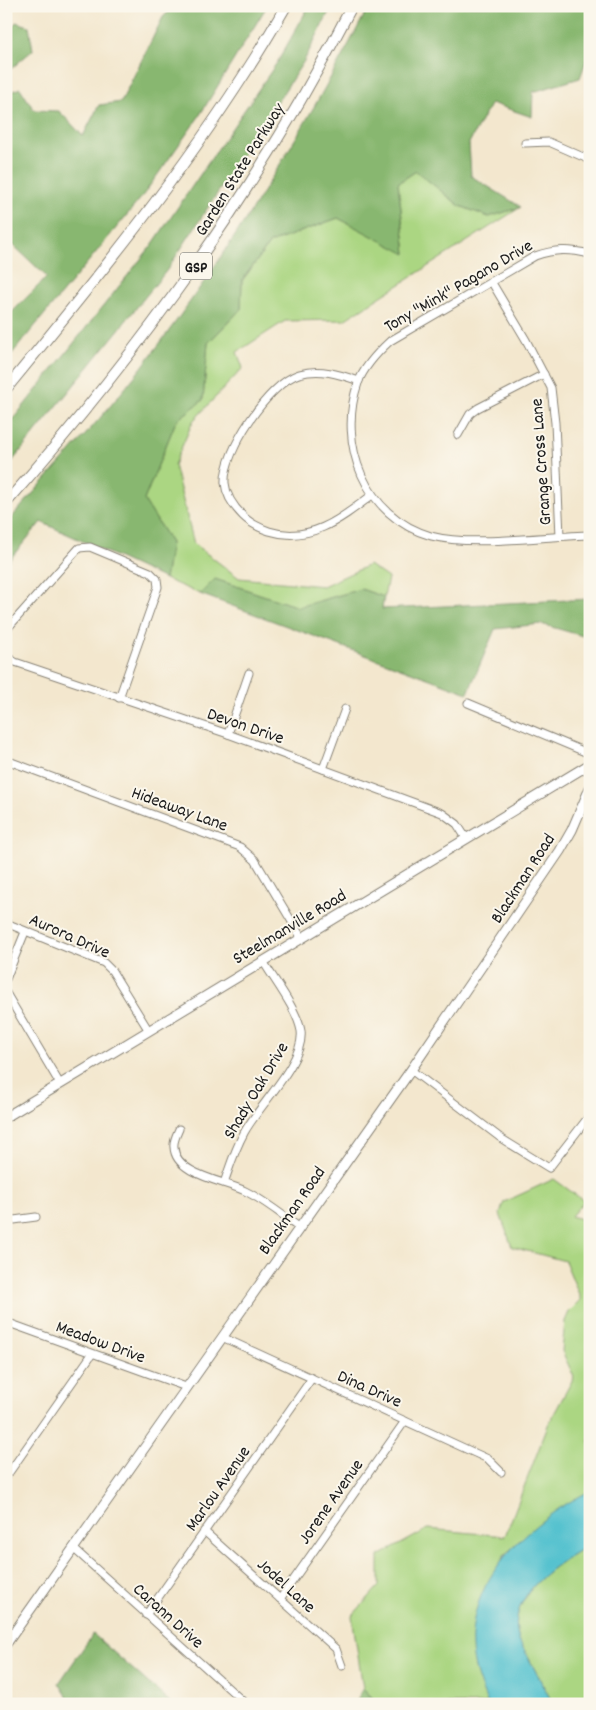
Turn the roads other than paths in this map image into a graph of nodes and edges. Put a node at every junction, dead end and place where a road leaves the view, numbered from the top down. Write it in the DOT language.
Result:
graph roads {
  1 [pos="286,6"];
  2 [pos="352,6"];
  3 [pos="525,143"];
  4 [pos="590,160"];
  5 [pos="590,254"];
  6 [pos="491,282"];
  7 [pos="544,374"];
  8 [pos="359,382"];
  9 [pos="6,389"];
  10 [pos="458,434"];
  11 [pos="372,494"];
  12 [pos="6,503"];
  13 [pos="590,535"];
  14 [pos="560,536"];
  15 [pos="6,630"];
  16 [pos="6,656"];
  17 [pos="249,673"];
  18 [pos="119,698"];
  19 [pos="468,703"];
  20 [pos="345,709"];
  21 [pos="228,734"];
  22 [pos="590,754"];
  23 [pos="6,760"];
  24 [pos="590,764"];
  25 [pos="323,769"];
  26 [pos="590,788"];
  27 [pos="466,838"];
  28 [pos="6,923"];
  29 [pos="25,932"];
  30 [pos="301,937"];
  31 [pos="262,961"];
  32 [pos="6,979"];
  33 [pos="6,993"];
  34 [pos="149,1031"];
  35 [pos="410,1070"];
  36 [pos="60,1084"];
  37 [pos="590,1115"];
  38 [pos="6,1117"];
  39 [pos="179,1129"];
  40 [pos="224,1183"];
  41 [pos="6,1217"];
  42 [pos="36,1217"];
  43 [pos="299,1227"];
  44 [pos="6,1322"];
  45 [pos="222,1337"];
  46 [pos="92,1354"];
  47 [pos="312,1378"];
  48 [pos="186,1387"];
  49 [pos="405,1420"];
  50 [pos="500,1472"];
  51 [pos="6,1477"];
  52 [pos="204,1531"];
  53 [pos="73,1548"];
  54 [pos="280,1599"];
  55 [pos="146,1615"];
  56 [pos="6,1644"];
  57 [pos="342,1666"];
  58 [pos="246,1704"];
  1 -- 9 [label="highway"];
  2 -- 12 [label="highway, Garden State Parkway / GSP"];
  3 -- 4 [label="street"];
  5 -- 6 [label="street, Tony \"Mink\" Pagano Drive"];
  6 -- 7 [label="street, Grange Cross Lane"];
  6 -- 8 [label="street, Tony \"Mink\" Pagano Drive"];
  7 -- 10 [label="street"];
  7 -- 14 [label="street, Grange Cross Lane"];
  8 -- 11 [label="street, Tony \"Mink\" Pagano Drive"];
  8 -- 11 [label="street"];
  11 -- 14 [label="street, Tony \"Mink\" Pagano Drive"];
  13 -- 14 [label="street, Tony \"Mink\" Pagano Drive"];
  15 -- 18 [label="street"];
  16 -- 18 [label="street, Devon Drive"];
  17 -- 21 [label="street"];
  18 -- 21 [label="street, Devon Drive"];
  19 -- 22 [label="street"];
  20 -- 25 [label="street"];
  21 -- 25 [label="street, Devon Drive"];
  23 -- 30 [label="street, Hideaway Lane"];
  24 -- 27 [label="main road, Steelmanville Road"];
  25 -- 27 [label="street, Devon Drive"];
  26 -- 35 [label="main road, Blackman Road"];
  27 -- 30 [label="main road, Steelmanville Road"];
  28 -- 29 [label="street, Aurora Drive"];
  29 -- 32 [label="street"];
  29 -- 34 [label="street, Aurora Drive"];
  30 -- 31 [label="main road, Steelmanville Road"];
  31 -- 34 [label="main road, Steelmanville Road"];
  31 -- 40 [label="street, Shady Oak Drive"];
  33 -- 36 [label="street"];
  34 -- 36 [label="main road, Steelmanville Road"];
  35 -- 37 [label="street"];
  35 -- 43 [label="main road, Blackman Road"];
  36 -- 38 [label="main road, Steelmanville Road"];
  39 -- 40 [label="street"];
  40 -- 43 [label="street"];
  41 -- 42 [label="street"];
  43 -- 45 [label="main road, Blackman Road"];
  44 -- 46 [label="street, Meadow Drive"];
  45 -- 47 [label="street, Dina Drive"];
  45 -- 48 [label="main road, Blackman Road"];
  46 -- 48 [label="street, Meadow Drive"];
  46 -- 51 [label="street"];
  47 -- 49 [label="street, Dina Drive"];
  47 -- 52 [label="street, Marlou Avenue"];
  48 -- 53 [label="main road, Blackman Road"];
  49 -- 50 [label="street, Dina Drive"];
  49 -- 54 [label="street, Jorene Avenue"];
  52 -- 54 [label="street, Jodel Lane"];
  52 -- 55 [label="street, Marlou Avenue"];
  53 -- 55 [label="street, Carann Drive"];
  53 -- 56 [label="main road, Blackman Road"];
  54 -- 57 [label="street, Jodel Lane"];
  55 -- 58 [label="street, Carann Drive"];
}
